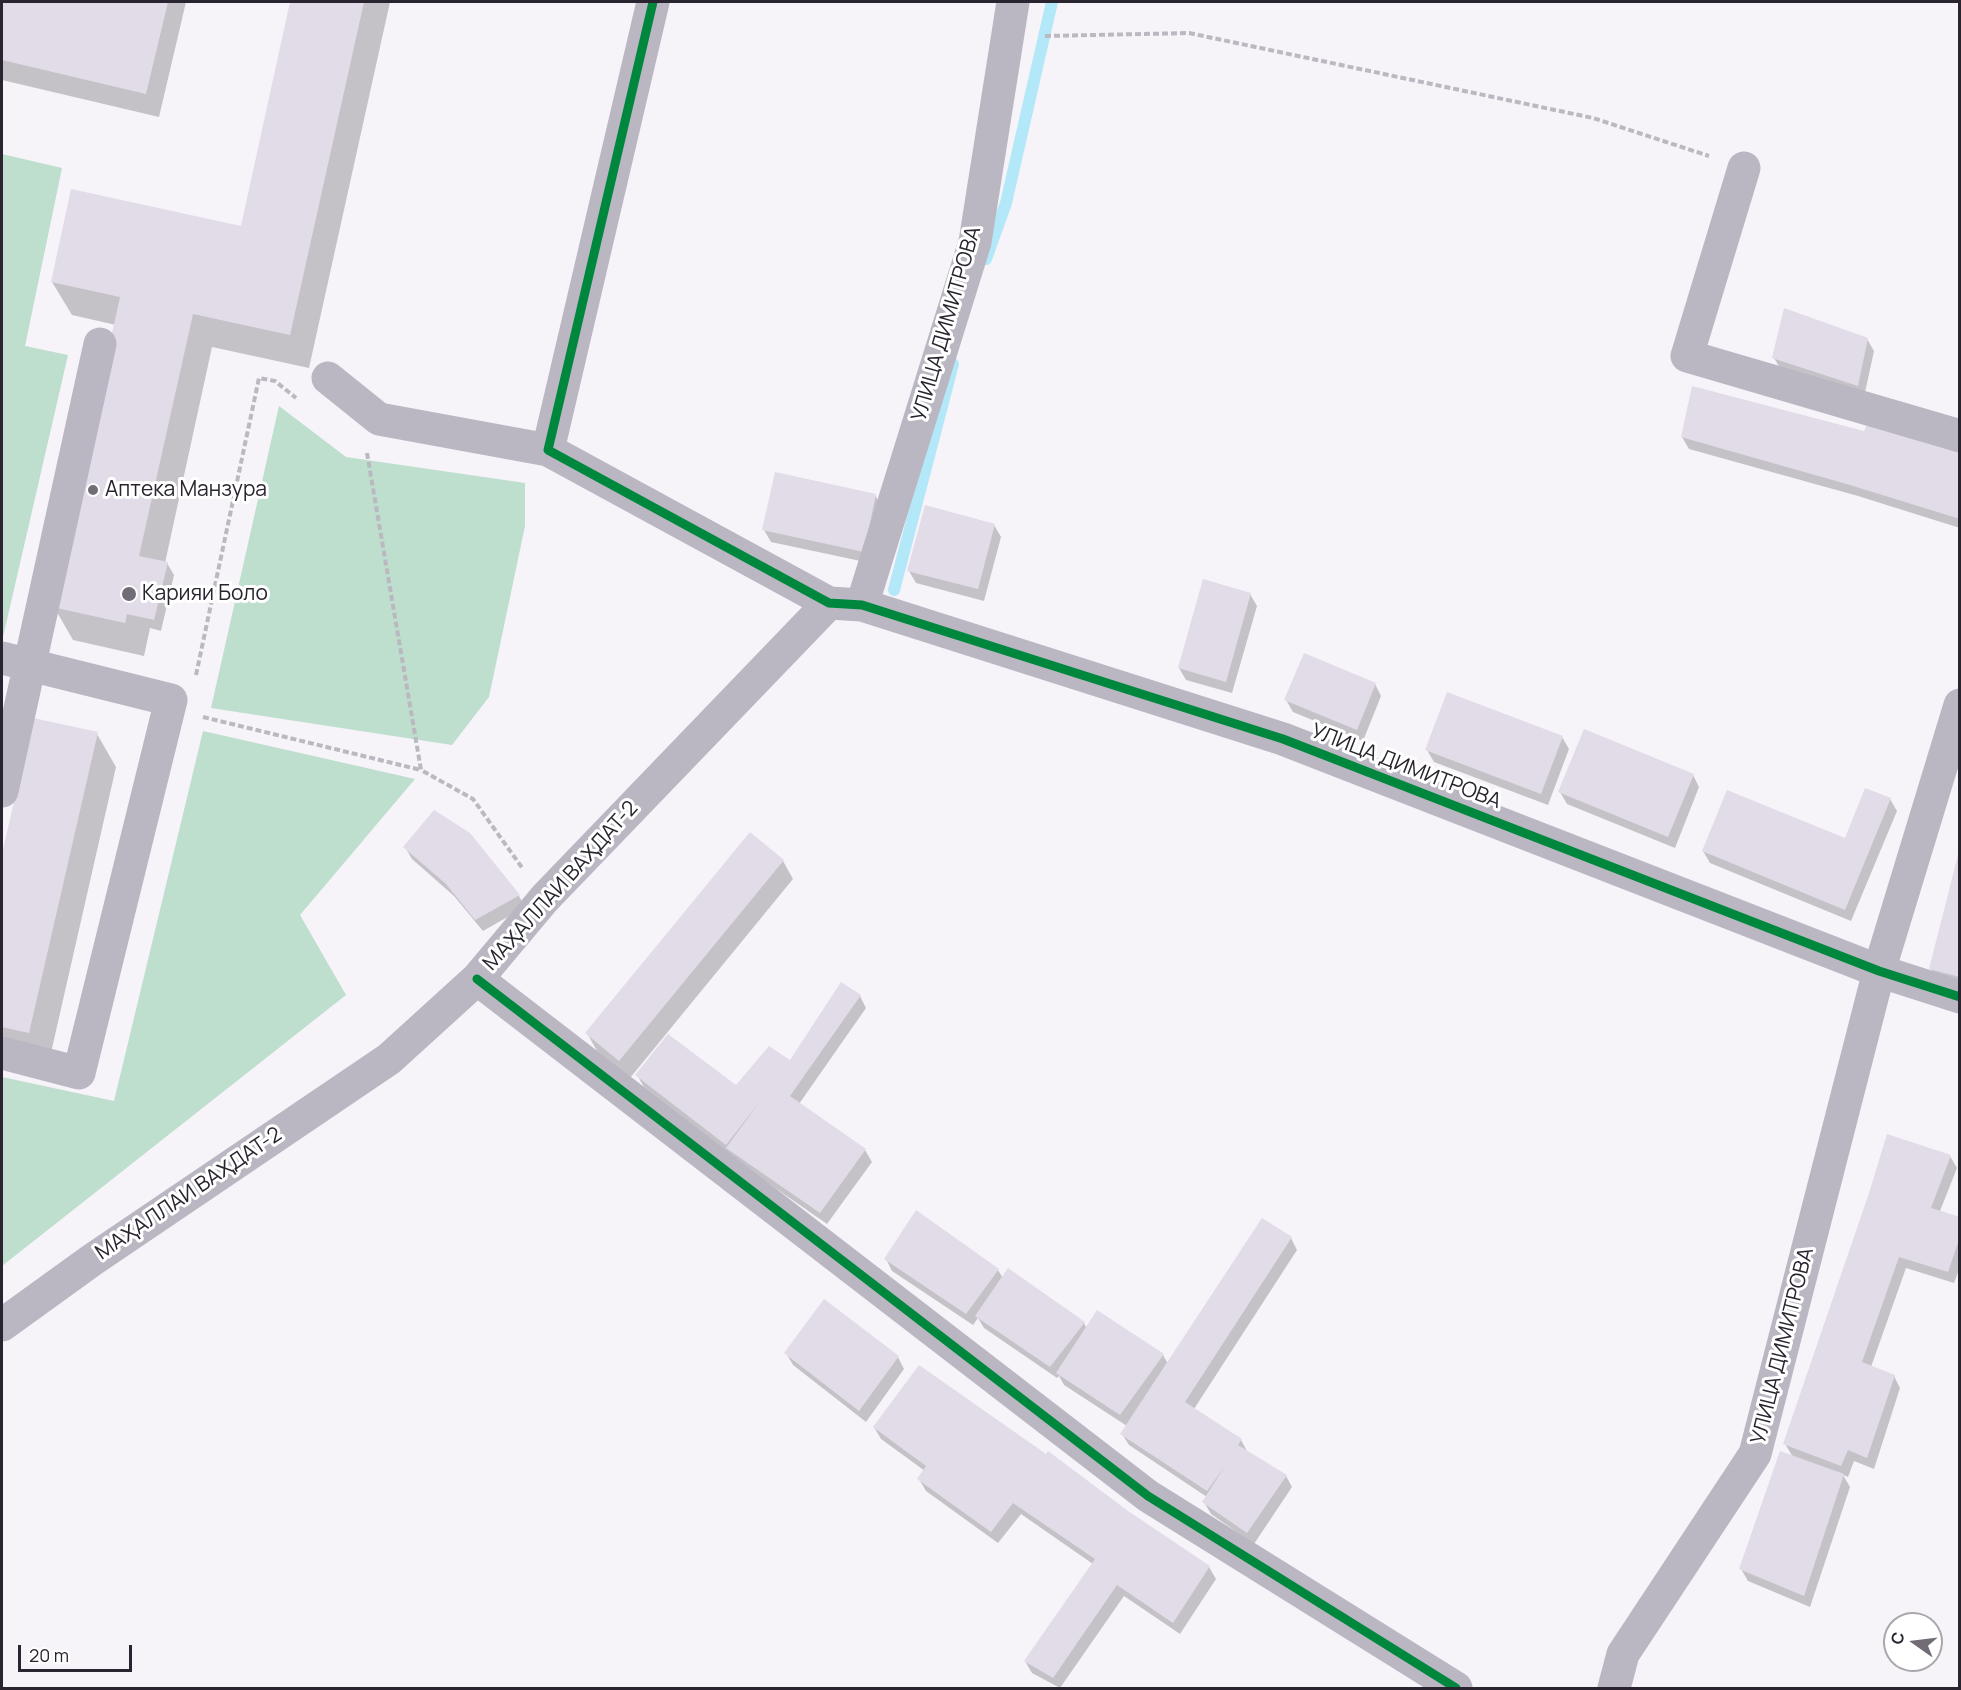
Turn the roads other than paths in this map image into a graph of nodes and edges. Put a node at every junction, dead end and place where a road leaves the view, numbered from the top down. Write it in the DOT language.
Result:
graph roads {
  1 [pos="653,2"];
  2 [pos="1013,2"];
  3 [pos="1744,168"];
  4 [pos="100,344"];
  5 [pos="328,378"];
  6 [pos="1959,436"];
  7 [pos="548,450"];
  8 [pos="830,603"];
  9 [pos="862,605"];
  10 [pos="16,662"];
  11 [pos="1959,705"];
  12 [pos="2,791"];
  13 [pos="1879,971"];
  14 [pos="477,979"];
  15 [pos="1959,997"];
  16 [pos="2,1053"];
  17 [pos="2,1325"];
  18 [pos="1456,1689"];
  19 [pos="1614,1689"];
  1 -- 7 [label="street"];
  2 -- 9 [label="street, УЛИЦА ДИМИТРОВА"];
  3 -- 6 [label="street"];
  4 -- 10 [label="street"];
  5 -- 7 [label="street"];
  7 -- 8 [label="street"];
  8 -- 9 [label="street, УЛИЦА ДИМИТРОВА"];
  8 -- 14 [label="street, МАҲАЛЛАИ ВАҲДАТ-2"];
  9 -- 13 [label="street, УЛИЦА ДИМИТРОВА"];
  10 -- 12 [label="street"];
  10 -- 16 [label="street"];
  11 -- 13 [label="street, УЛИЦА ДИМИТРОВА"];
  13 -- 15 [label="street, УЛИЦА ДИМИТРОВА"];
  13 -- 19 [label="street, УЛИЦА ДИМИТРОВА"];
  14 -- 17 [label="street, МАҲАЛЛАИ ВАҲДАТ-2"];
  14 -- 18 [label="street"];
}
